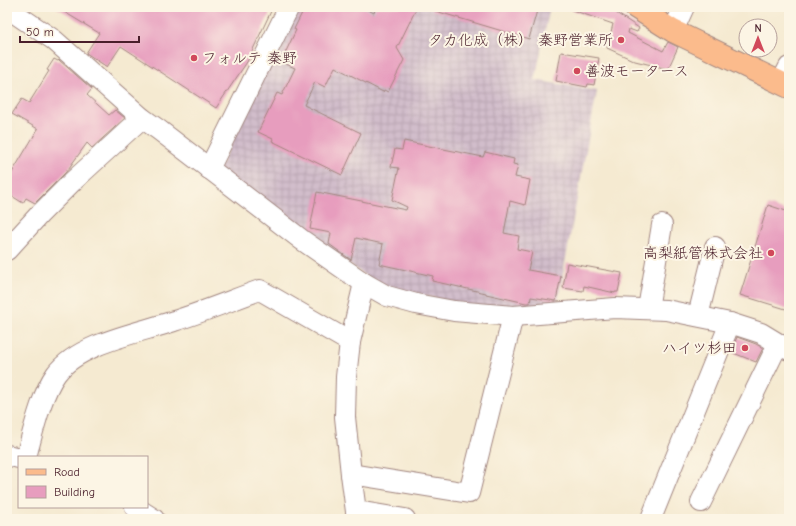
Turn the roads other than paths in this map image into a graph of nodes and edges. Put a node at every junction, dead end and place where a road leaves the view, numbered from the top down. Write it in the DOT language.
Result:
graph roads {
  1 [pos="289,7"];
  2 [pos="635,7"];
  3 [pos="684,7"];
  4 [pos="7,8"];
  5 [pos="673,31"];
  6 [pos="786,79"];
  7 [pos="142,118"];
  8 [pos="209,169"];
  9 [pos="662,225"];
  10 [pos="715,247"];
  11 [pos="7,250"];
  12 [pos="364,283"];
  13 [pos="648,309"];
  14 [pos="513,316"];
  15 [pos="698,316"];
  16 [pos="730,323"];
  17 [pos="350,342"];
  18 [pos="784,347"];
  19 [pos="7,455"];
  20 [pos="26,456"];
  21 [pos="18,458"];
  22 [pos="351,474"];
  23 [pos="701,502"];
  24 [pos="137,508"];
  25 [pos="357,515"];
  26 [pos="652,516"];
  27 [pos="154,519"];
  28 [pos="405,519"];
  1 -- 8 [label="street"];
  2 -- 5 [label="main road"];
  3 -- 5 [label="street"];
  4 -- 7 [label="street"];
  5 -- 6 [label="main road"];
  7 -- 8 [label="street"];
  7 -- 11 [label="street"];
  8 -- 12 [label="street"];
  9 -- 13 [label="street"];
  10 -- 15 [label="street"];
  12 -- 14 [label="street"];
  12 -- 17 [label="street"];
  13 -- 14 [label="street"];
  13 -- 15 [label="street"];
  14 -- 22 [label="street"];
  15 -- 16 [label="street"];
  16 -- 18 [label="street"];
  16 -- 26 [label="street"];
  17 -- 20 [label="street"];
  17 -- 22 [label="street"];
  18 -- 23 [label="street"];
  19 -- 21 [label="street"];
  22 -- 25 [label="street"];
  24 -- 27 [label="street"];
  25 -- 28 [label="street"];
}
